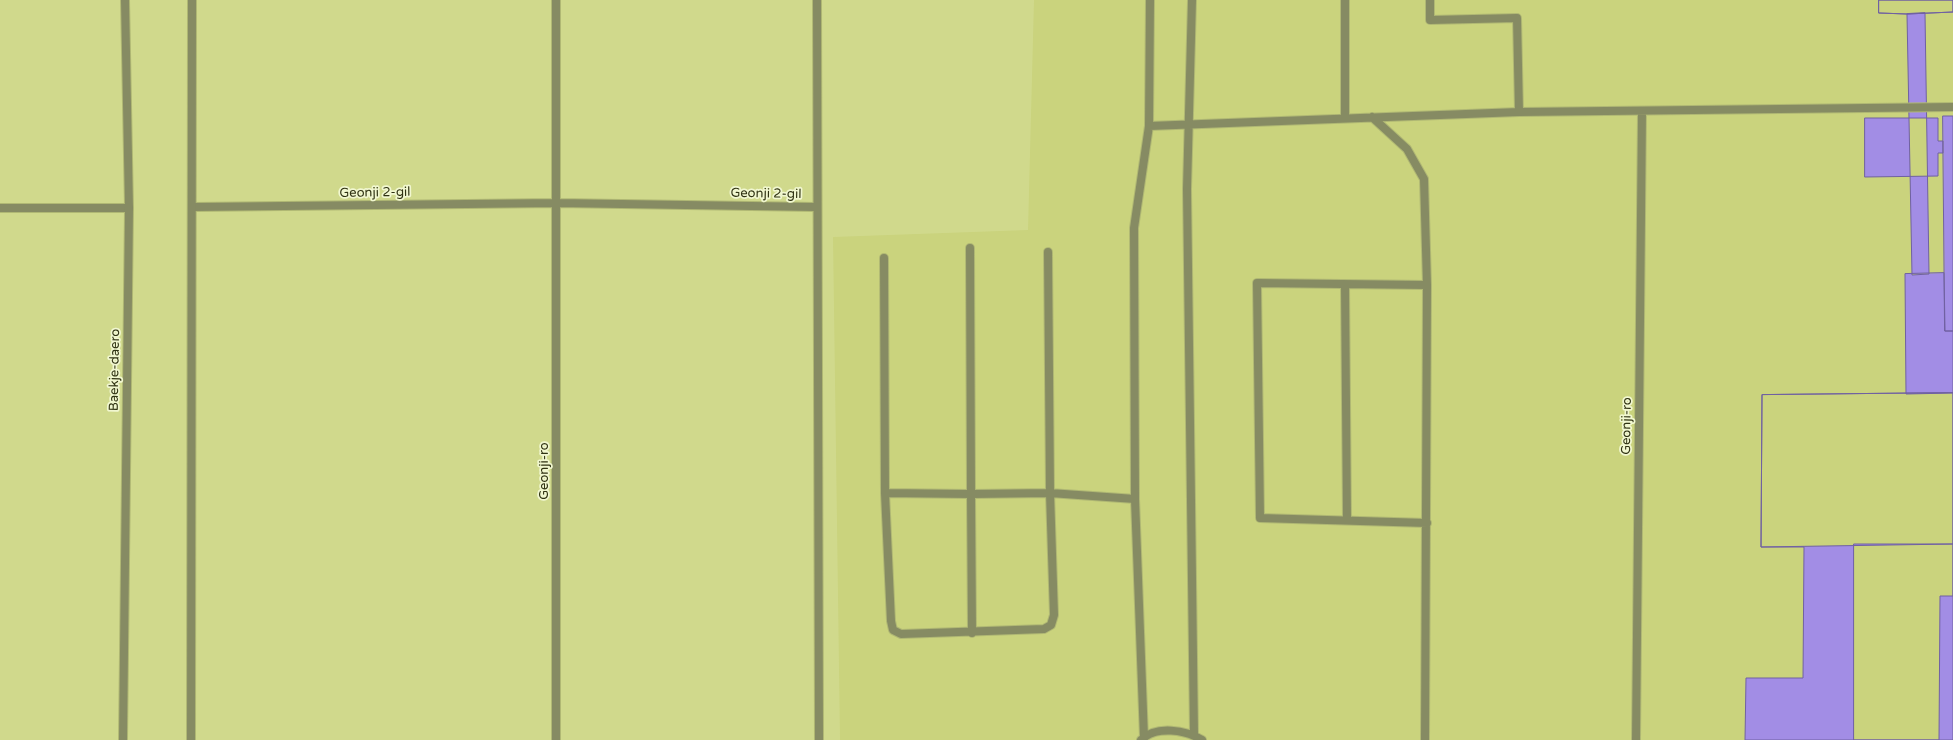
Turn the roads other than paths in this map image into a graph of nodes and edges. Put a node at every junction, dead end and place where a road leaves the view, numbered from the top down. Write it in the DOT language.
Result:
graph roads {
  1 [pos="125,0"];
  2 [pos="192,0"];
  3 [pos="556,0"];
  4 [pos="817,0"];
  5 [pos="1150,0"];
  6 [pos="1192,0"];
  7 [pos="1345,0"];
  8 [pos="1430,0"];
  9 [pos="1953,107"];
  10 [pos="1642,111"];
  11 [pos="1519,112"];
  12 [pos="1345,118"];
  13 [pos="1372,118"];
  14 [pos="1149,126"];
  15 [pos="1190,126"];
  16 [pos="557,202"];
  17 [pos="193,207"];
  18 [pos="816,207"];
  19 [pos="0,208"];
  20 [pos="130,208"];
  21 [pos="970,248"];
  22 [pos="1048,252"];
  23 [pos="884,258"];
  24 [pos="1345,285"];
  25 [pos="1427,285"];
  26 [pos="1050,492"];
  27 [pos="885,493"];
  28 [pos="971,494"];
  29 [pos="1136,499"];
  30 [pos="1348,520"];
  31 [pos="1427,523"];
  32 [pos="972,633"];
  33 [pos="1198,738"];
  34 [pos="1143,739"];
  35 [pos="123,740"];
  36 [pos="191,740"];
  37 [pos="556,740"];
  38 [pos="819,740"];
  39 [pos="1425,740"];
  40 [pos="1636,740"];
  1 -- 20 [label="street, Baekje-daero"];
  2 -- 17 [label="street"];
  3 -- 16 [label="street"];
  4 -- 18 [label="street, Geonji 2-gil"];
  5 -- 14 [label="street"];
  6 -- 15 [label="street"];
  7 -- 12 [label="street"];
  8 -- 11 [label="street"];
  9 -- 10 [label="street"];
  10 -- 11 [label="street"];
  10 -- 40 [label="street, Geonji-ro"];
  11 -- 13 [label="street"];
  12 -- 13 [label="street"];
  12 -- 15 [label="street"];
  13 -- 25 [label="street"];
  14 -- 15 [label="street"];
  14 -- 29 [label="street"];
  15 -- 33 [label="street"];
  16 -- 17 [label="street, Geonji 2-gil"];
  16 -- 18 [label="street, Geonji 2-gil"];
  16 -- 37 [label="street, Geonji-ro"];
  17 -- 36 [label="street"];
  18 -- 38 [label="street"];
  19 -- 20 [label="street"];
  20 -- 35 [label="street, Baekje-daero"];
  21 -- 28 [label="street"];
  22 -- 26 [label="street"];
  23 -- 27 [label="street"];
  24 -- 25 [label="street"];
  24 -- 30 [label="street"];
  24 -- 30 [label="street"];
  25 -- 31 [label="street"];
  26 -- 28 [label="street"];
  26 -- 29 [label="street"];
  26 -- 32 [label="street"];
  27 -- 28 [label="street"];
  27 -- 32 [label="street"];
  28 -- 32 [label="street"];
  29 -- 34 [label="street"];
  30 -- 31 [label="street"];
  31 -- 39 [label="street"];
  33 -- 34 [label="street"];
}
